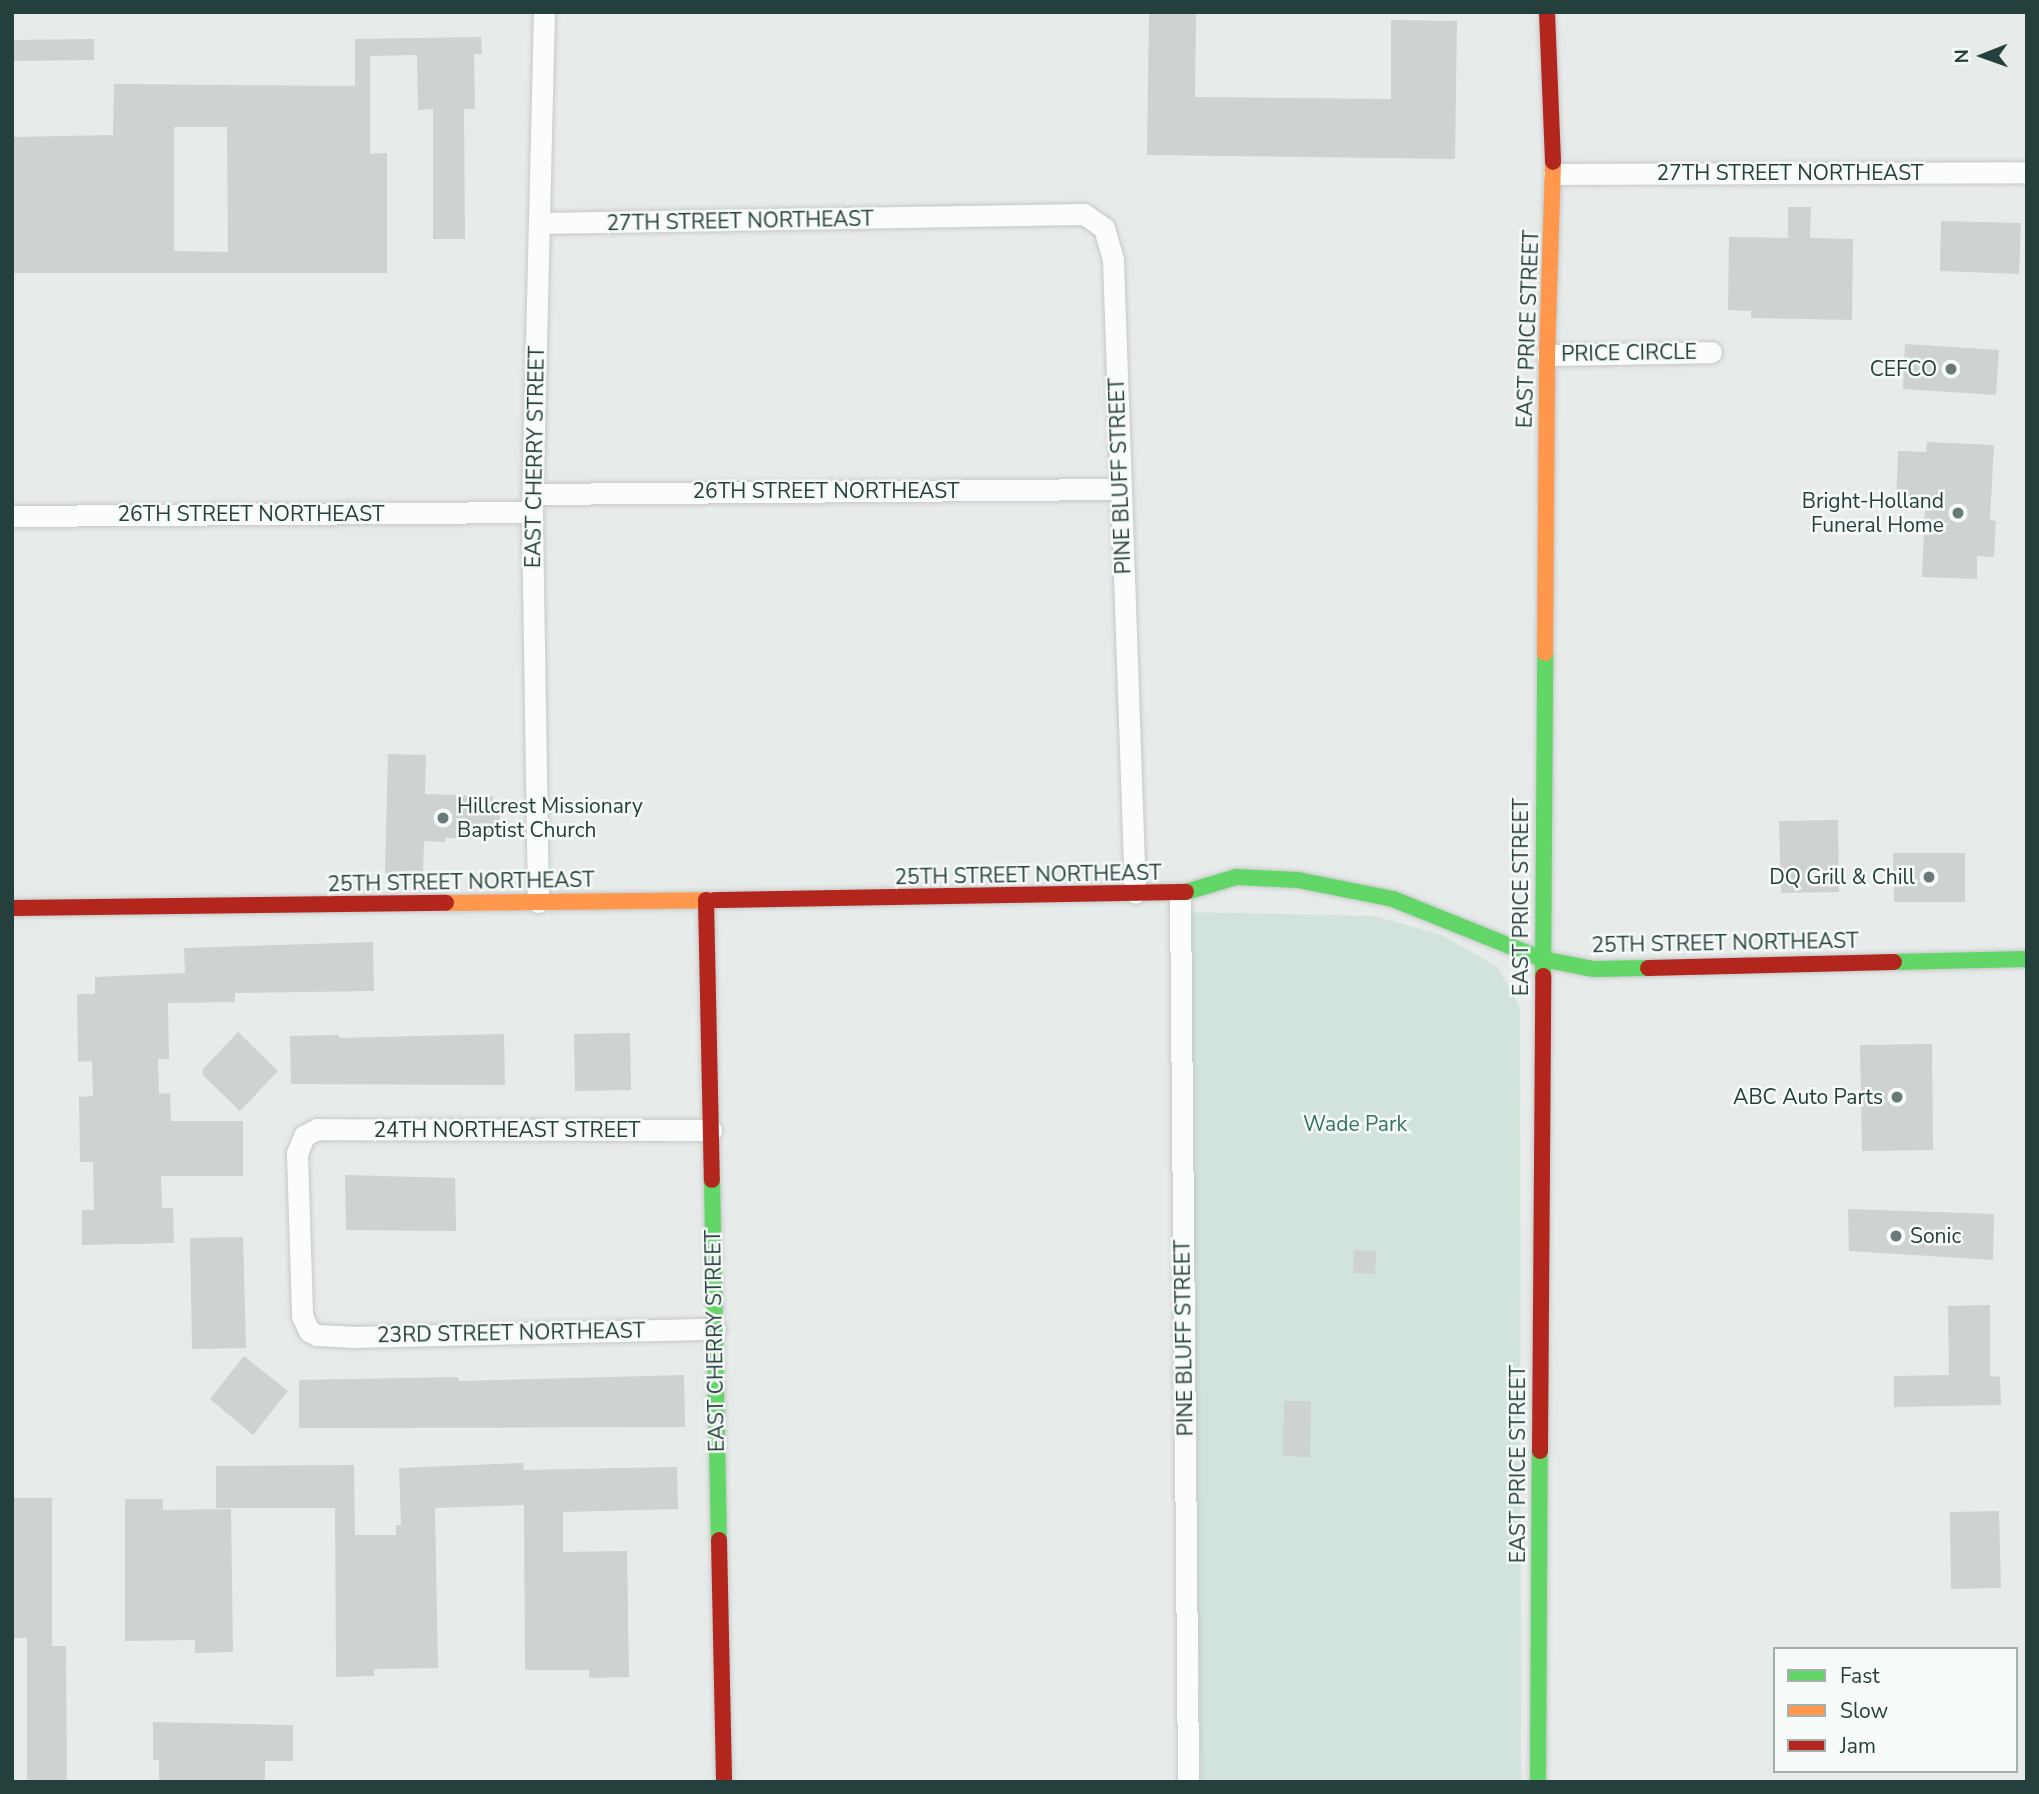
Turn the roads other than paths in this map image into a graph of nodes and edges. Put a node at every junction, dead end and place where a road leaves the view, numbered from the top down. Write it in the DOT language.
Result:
graph roads {
  1 [pos="544,12"];
  2 [pos="1548,12"];
  3 [pos="2027,172"];
  4 [pos="1554,174"];
  5 [pos="941,218"];
  6 [pos="539,223"];
  7 [pos="1711,352"];
  8 [pos="1547,355"];
  9 [pos="1120,489"];
  10 [pos="533,503"];
  11 [pos="12,516"];
  12 [pos="1135,893"];
  13 [pos="1180,894"];
  14 [pos="706,900"];
  15 [pos="538,902"];
  16 [pos="12,908"];
  17 [pos="1542,959"];
  18 [pos="2027,959"];
  19 [pos="710,1130"];
  20 [pos="715,1329"];
  21 [pos="309,1331"];
  22 [pos="724,1782"];
  23 [pos="1188,1782"];
  24 [pos="1538,1782"];
  1 -- 6 [label="street, EAST CHERRY STREET"];
  2 -- 4 [label="street, EAST PRICE STREET"];
  3 -- 4 [label="street, 27TH STREET NORTHEAST"];
  4 -- 8 [label="street, EAST PRICE STREET"];
  5 -- 6 [label="street, 27TH STREET NORTHEAST"];
  5 -- 9 [label="street, PINE BLUFF STREET"];
  6 -- 10 [label="street, EAST CHERRY STREET"];
  7 -- 8 [label="street, PRICE CIRCLE"];
  8 -- 17 [label="street, EAST PRICE STREET"];
  9 -- 10 [label="street, 26TH STREET NORTHEAST"];
  9 -- 12 [label="street, PINE BLUFF STREET"];
  10 -- 11 [label="street, 26TH STREET NORTHEAST"];
  10 -- 15 [label="street, EAST CHERRY STREET"];
  12 -- 13 [label="street, 25TH STREET NORTHEAST"];
  12 -- 14 [label="street, 25TH STREET NORTHEAST"];
  13 -- 17 [label="street, 25TH STREET NORTHEAST"];
  13 -- 23 [label="street, PINE BLUFF STREET"];
  14 -- 15 [label="street, 25TH STREET NORTHEAST"];
  14 -- 19 [label="street, EAST CHERRY STREET"];
  15 -- 16 [label="street, 25TH STREET NORTHEAST"];
  17 -- 18 [label="street, 25TH STREET NORTHEAST"];
  17 -- 24 [label="street, EAST PRICE STREET"];
  19 -- 20 [label="street, EAST CHERRY STREET"];
  19 -- 21 [label="street, 24TH NORTHEAST STREET"];
  20 -- 21 [label="street, 23RD STREET NORTHEAST"];
  20 -- 22 [label="street, EAST CHERRY STREET"];
}
